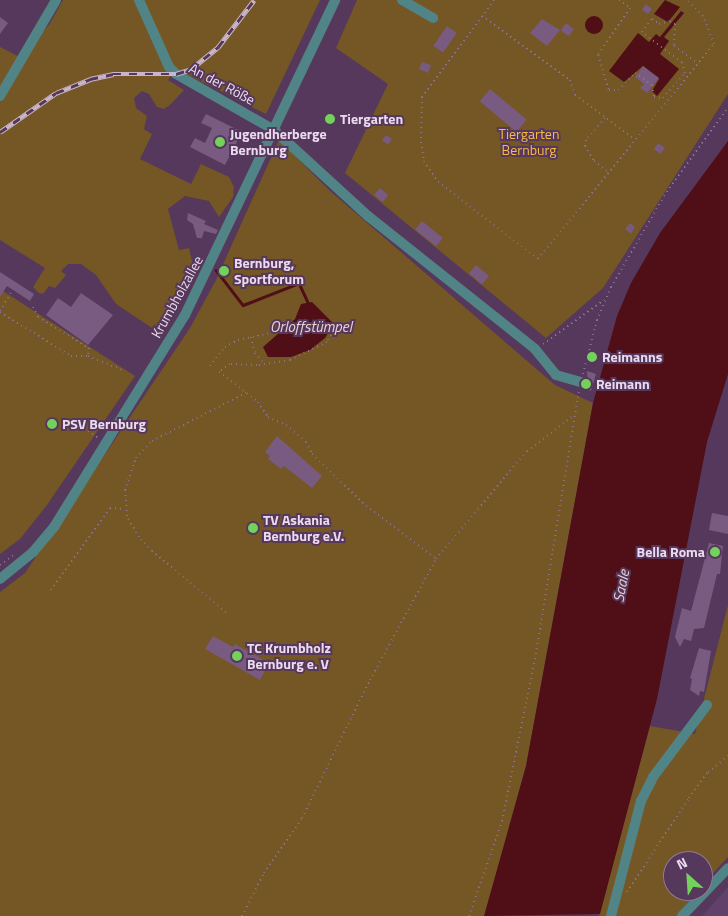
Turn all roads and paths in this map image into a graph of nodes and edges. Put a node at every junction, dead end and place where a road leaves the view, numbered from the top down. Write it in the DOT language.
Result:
graph roads {
  1 [pos="56,0"];
  2 [pos="138,0"];
  3 [pos="335,0"];
  4 [pos="402,0"];
  5 [pos="494,0"];
  6 [pos="619,0"];
  7 [pos="687,0"];
  8 [pos="482,16"];
  9 [pos="433,18"];
  10 [pos="698,64"];
  11 [pos="0,96"];
  12 [pos="728,108"];
  13 [pos="605,118"];
  14 [pos="274,130"];
  15 [pos="635,140"];
  16 [pos="609,173"];
  17 [pos="11,292"];
  18 [pos="606,299"];
  19 [pos="33,306"];
  20 [pos="0,311"];
  21 [pos="276,332"];
  22 [pos="331,335"];
  23 [pos="251,337"];
  24 [pos="535,349"];
  25 [pos="88,356"];
  26 [pos="265,364"];
  27 [pos="210,366"];
  28 [pos="124,372"];
  29 [pos="581,382"];
  30 [pos="246,393"];
  31 [pos="574,415"];
  32 [pos="88,431"];
  33 [pos="101,432"];
  34 [pos="98,438"];
  35 [pos="92,446"];
  36 [pos="125,509"];
  37 [pos="16,553"];
  38 [pos="436,559"];
  39 [pos="0,565"];
  40 [pos="0,578"];
  41 [pos="51,590"];
  42 [pos="226,612"];
  43 [pos="707,705"];
  44 [pos="728,756"];
  45 [pos="728,868"];
  46 [pos="624,896"];
  47 [pos="242,916"];
  48 [pos="468,916"];
  49 [pos="610,916"];
  50 [pos="682,916"];
  1 -- 11 [label="street"];
  2 -- 14 [label="street, An der Röße"];
  3 -- 14 [label="street, Krumbholzallee"];
  4 -- 9 [label="street"];
  5 -- 8 [label="path"];
  6 -- 10 [label="path"];
  7 -- 10 [label="path"];
  8 -- 13 [label="path"];
  8 -- 16 [label="path"];
  10 -- 15 [label="path"];
  12 -- 18 [label="path"];
  13 -- 15 [label="path"];
  13 -- 16 [label="path"];
  14 -- 24 [label="street, An der Röße"];
  14 -- 40 [label="street, Krumbholzallee"];
  15 -- 16 [label="path"];
  17 -- 20 [label="path"];
  18 -- 24 [label="path"];
  18 -- 29 [label="path"];
  19 -- 25 [label="path"];
  20 -- 25 [label="path"];
  21 -- 23 [label="path"];
  22 -- 26 [label="path"];
  23 -- 26 [label="path"];
  23 -- 27 [label="path"];
  24 -- 29 [label="street, An der Röße"];
  25 -- 28 [label="path"];
  26 -- 30 [label="path"];
  29 -- 31 [label="path"];
  30 -- 36 [label="path"];
  30 -- 38 [label="path"];
  31 -- 38 [label="path"];
  31 -- 48 [label="path"];
  32 -- 34 [label="path"];
  33 -- 34 [label="path"];
  34 -- 35 [label="path"];
  36 -- 41 [label="path"];
  36 -- 42 [label="path"];
  37 -- 39 [label="path"];
  38 -- 47 [label="path"];
  43 -- 49 [label="street"];
  44 -- 46 [label="path"];
  45 -- 50 [label="street"];
}
